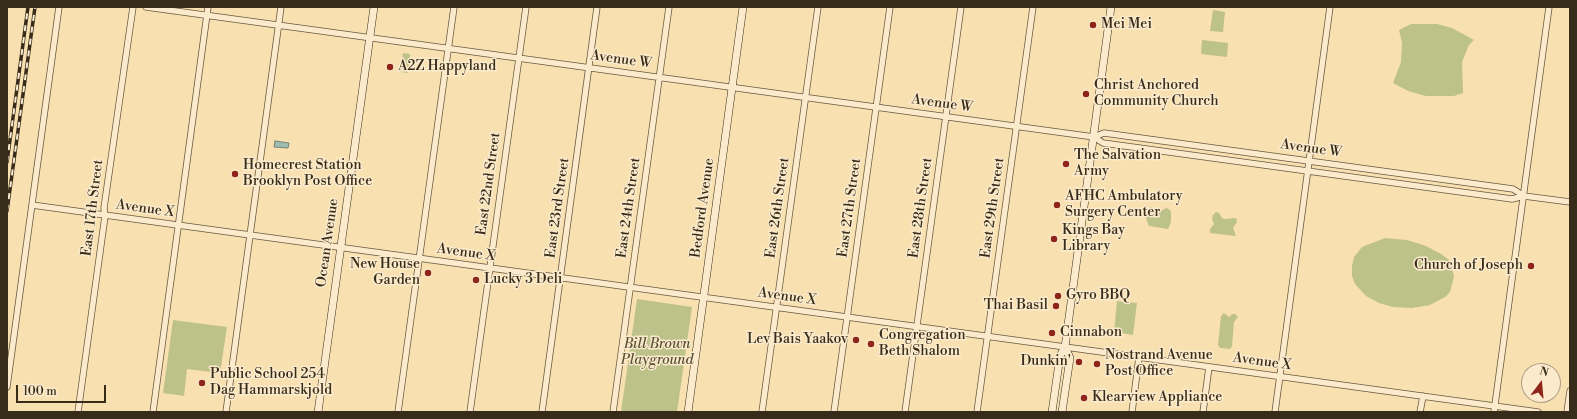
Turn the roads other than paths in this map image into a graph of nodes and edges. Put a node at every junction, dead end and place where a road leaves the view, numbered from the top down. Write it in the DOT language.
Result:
graph roads {
  1 [pos="59,7"];
  2 [pos="133,7"];
  3 [pos="146,7"];
  4 [pos="208,7"];
  5 [pos="281,7"];
  6 [pos="374,7"];
  7 [pos="454,7"];
  8 [pos="526,7"];
  9 [pos="597,7"];
  10 [pos="669,7"];
  11 [pos="743,7"];
  12 [pos="818,7"];
  13 [pos="890,7"];
  14 [pos="961,7"];
  15 [pos="1033,7"];
  16 [pos="1111,7"];
  17 [pos="1330,7"];
  18 [pos="1550,7"];
  19 [pos="207,15"];
  20 [pos="278,25"];
  21 [pos="370,37"];
  22 [pos="448,48"];
  23 [pos="519,58"];
  24 [pos="589,68"];
  25 [pos="659,77"];
  26 [pos="732,87"];
  27 [pos="805,97"];
  28 [pos="876,107"];
  29 [pos="946,117"];
  30 [pos="1016,126"];
  31 [pos="1094,137"];
  32 [pos="1309,161"];
  33 [pos="1308,170"];
  34 [pos="1524,196"];
  35 [pos="1570,202"];
  36 [pos="32,205"];
  37 [pos="105,216"];
  38 [pos="178,226"];
  39 [pos="250,236"];
  40 [pos="341,248"];
  41 [pos="419,259"];
  42 [pos="490,268"];
  43 [pos="560,278"];
  44 [pos="630,288"];
  45 [pos="704,298"];
  46 [pos="776,307"];
  47 [pos="847,317"];
  48 [pos="917,327"];
  49 [pos="988,336"];
  50 [pos="1065,347"];
  51 [pos="1139,357"];
  52 [pos="1209,366"];
  53 [pos="1280,376"];
  54 [pos="7,387"];
  55 [pos="1570,391"];
  56 [pos="1423,396"];
  57 [pos="1495,409"];
  58 [pos="78,412"];
  59 [pos="153,412"];
  60 [pos="226,412"];
  61 [pos="318,412"];
  62 [pos="398,412"];
  63 [pos="470,412"];
  64 [pos="542,412"];
  65 [pos="613,412"];
  66 [pos="688,412"];
  67 [pos="762,412"];
  68 [pos="834,412"];
  69 [pos="905,412"];
  70 [pos="977,412"];
  71 [pos="1052,412"];
  72 [pos="1062,412"];
  73 [pos="1132,412"];
  74 [pos="1203,412"];
  75 [pos="1275,412"];
  76 [pos="1420,412"];
  77 [pos="1538,412"];
  78 [pos="1567,412"];
  1 -- 36 [label="street"];
  2 -- 37 [label="street, East 17th Street"];
  3 -- 19 [label="street, Avenue W"];
  4 -- 19 [label="street"];
  5 -- 20 [label="street"];
  6 -- 21 [label="main road, Ocean Avenue"];
  7 -- 22 [label="street"];
  8 -- 23 [label="street, East 22nd Street"];
  9 -- 24 [label="street, East 23rd Street"];
  10 -- 25 [label="street, East 24th Street"];
  11 -- 26 [label="main road, Bedford Avenue"];
  12 -- 27 [label="street, East 26th Street"];
  13 -- 28 [label="street, East 27th Street"];
  14 -- 29 [label="street, East 28th Street"];
  15 -- 30 [label="street, East 29th Street"];
  16 -- 31 [label="main road"];
  17 -- 32 [label="street"];
  18 -- 34 [label="street"];
  19 -- 20 [label="street, Avenue W"];
  19 -- 38 [label="street"];
  20 -- 21 [label="street, Avenue W"];
  20 -- 39 [label="street"];
  21 -- 22 [label="street, Avenue W"];
  21 -- 40 [label="main road, Ocean Avenue"];
  22 -- 23 [label="street, Avenue W"];
  22 -- 41 [label="street"];
  23 -- 24 [label="street, Avenue W"];
  23 -- 42 [label="street, East 22nd Street"];
  24 -- 25 [label="street, Avenue W"];
  24 -- 43 [label="street, East 23rd Street"];
  25 -- 26 [label="street, Avenue W"];
  25 -- 44 [label="street, East 24th Street"];
  26 -- 27 [label="street, Avenue W"];
  26 -- 45 [label="main road, Bedford Avenue"];
  27 -- 28 [label="street, Avenue W"];
  27 -- 46 [label="street, East 26th Street"];
  28 -- 29 [label="street, Avenue W"];
  28 -- 47 [label="street, East 27th Street"];
  29 -- 30 [label="street, Avenue W"];
  29 -- 48 [label="street, East 28th Street"];
  30 -- 31 [label="street, Avenue W"];
  30 -- 49 [label="street, East 29th Street"];
  31 -- 32 [label="street, Avenue W"];
  31 -- 33 [label="street, Avenue W"];
  31 -- 50 [label="main road"];
  32 -- 33 [label="street"];
  32 -- 34 [label="street, Avenue W"];
  33 -- 34 [label="street, Avenue W"];
  33 -- 53 [label="street"];
  34 -- 35 [label="street, Avenue W"];
  34 -- 57 [label="street"];
  36 -- 37 [label="street, Avenue X"];
  36 -- 54 [label="street"];
  37 -- 38 [label="street, Avenue X"];
  37 -- 58 [label="street, East 17th Street"];
  38 -- 39 [label="street, Avenue X"];
  38 -- 59 [label="street"];
  39 -- 40 [label="street, Avenue X"];
  39 -- 60 [label="street"];
  40 -- 41 [label="street, Avenue X"];
  40 -- 61 [label="main road, Ocean Avenue"];
  41 -- 42 [label="street, Avenue X"];
  41 -- 62 [label="street"];
  42 -- 43 [label="street, Avenue X"];
  42 -- 63 [label="street, East 22nd Street"];
  43 -- 44 [label="street, Avenue X"];
  43 -- 64 [label="street, East 23rd Street"];
  44 -- 45 [label="street, Avenue X"];
  44 -- 65 [label="street, East 24th Street"];
  45 -- 46 [label="street, Avenue X"];
  45 -- 66 [label="main road, Bedford Avenue"];
  46 -- 47 [label="street, Avenue X"];
  46 -- 67 [label="street, East 26th Street"];
  47 -- 48 [label="street, Avenue X"];
  47 -- 68 [label="street, East 27th Street"];
  48 -- 49 [label="street, Avenue X"];
  48 -- 69 [label="street, East 28th Street"];
  49 -- 50 [label="street, Avenue X"];
  49 -- 70 [label="street, East 29th Street"];
  50 -- 51 [label="street, Avenue X"];
  50 -- 71 [label="main road"];
  50 -- 72 [label="main road"];
  51 -- 52 [label="street, Avenue X"];
  51 -- 73 [label="street"];
  52 -- 53 [label="street, Avenue X"];
  52 -- 74 [label="street"];
  53 -- 56 [label="street, Avenue X"];
  53 -- 75 [label="street"];
  55 -- 78 [label="street"];
  56 -- 57 [label="street, Avenue X"];
  56 -- 76 [label="street"];
  57 -- 77 [label="street, Avenue X"];
}
